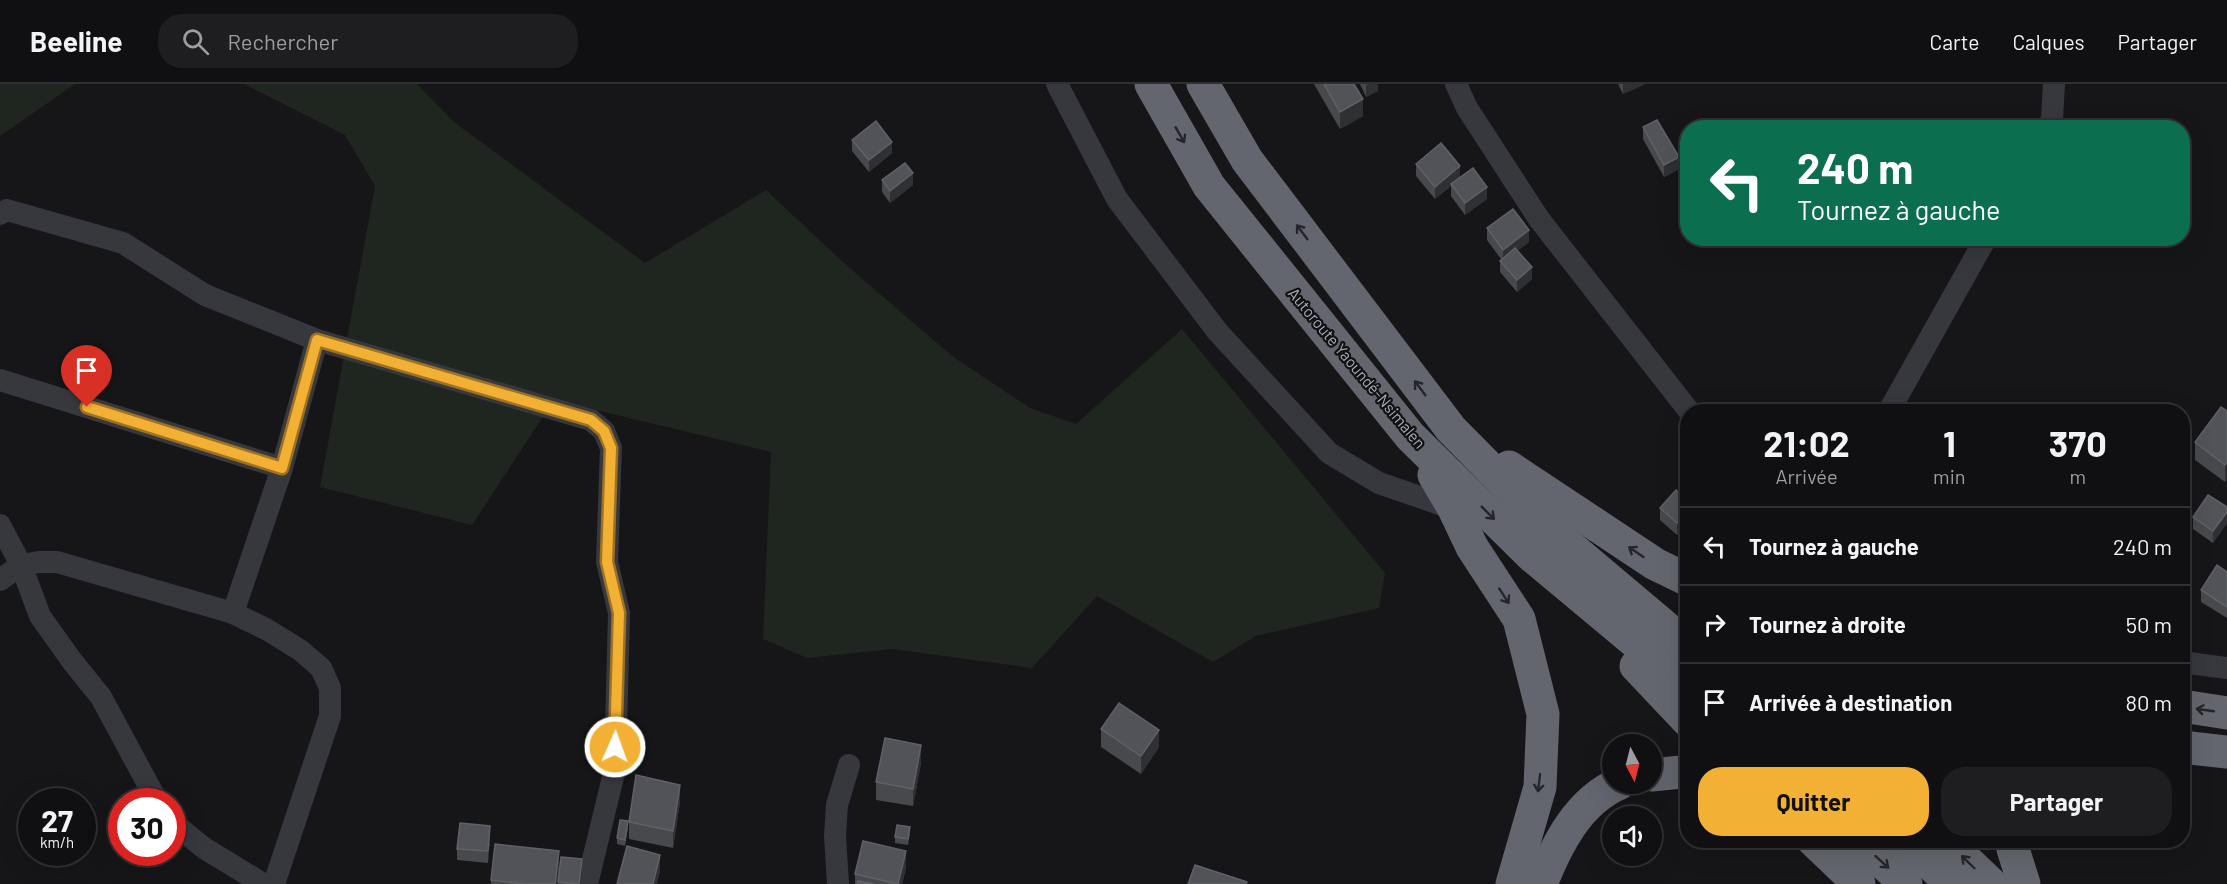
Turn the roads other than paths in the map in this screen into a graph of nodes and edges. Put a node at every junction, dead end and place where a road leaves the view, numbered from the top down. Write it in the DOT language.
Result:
graph roads {
  1 [pos="1057,84"];
  2 [pos="1151,84"];
  3 [pos="1203,84"];
  4 [pos="1456,84"];
  5 [pos="2054,84"];
  6 [pos="2051,120"];
  7 [pos="0,214"];
  8 [pos="1982,246"];
  9 [pos="317,340"];
  10 [pos="0,380"];
  11 [pos="1684,404"];
  12 [pos="1893,404"];
  13 [pos="1450,429"];
  14 [pos="1410,436"];
  15 [pos="282,468"];
  16 [pos="1454,509"];
  17 [pos="0,525"];
  18 [pos="1554,533"];
  19 [pos="1532,556"];
  20 [pos="21,565"];
  21 [pos="1680,576"];
  22 [pos="0,580"];
  23 [pos="233,613"];
  24 [pos="1680,622"];
  25 [pos="1680,639"];
  26 [pos="2190,663"];
  27 [pos="2227,668"];
  28 [pos="1680,679"];
  29 [pos="2190,707"];
  30 [pos="1680,713"];
  31 [pos="2227,713"];
  32 [pos="2190,748"];
  33 [pos="2227,752"];
  34 [pos="849,765"];
  35 [pos="1680,772"];
  36 [pos="1662,774"];
  37 [pos="150,788"];
  38 [pos="1602,794"];
  39 [pos="186,833"];
  40 [pos="1821,848"];
  41 [pos="1867,848"];
  42 [pos="1914,848"];
  43 [pos="1953,848"];
  44 [pos="2013,848"];
  45 [pos="263,884"];
  46 [pos="274,884"];
  47 [pos="587,884"];
  48 [pos="838,884"];
  49 [pos="1512,884"];
  50 [pos="1541,884"];
  51 [pos="1859,884"];
  52 [pos="1906,884"];
  53 [pos="1951,884"];
  54 [pos="1991,884"];
  55 [pos="2024,884"];
  1 -- 16 [label="street"];
  2 -- 14 [label="highway, Autoroute Yaoundé-Nsimalen, one-way"];
  13 -- 3 [label="highway, Autoroute Yaoundé-Nsimalen, one-way"];
  4 -- 11 [label="street"];
  5 -- 6 [label="street"];
  7 -- 9 [label="street"];
  8 -- 12 [label="street"];
  9 -- 15 [label="street"];
  9 -- 47 [label="street"];
  10 -- 15 [label="street"];
  13 -- 18 [label="highway, Autoroute Yaoundé-Nsimalen"];
  21 -- 13 [label="highway, one-way"];
  14 -- 16 [label="highway"];
  14 -- 19 [label="highway, Autoroute Yaoundé-Nsimalen, one-way"];
  15 -- 23 [label="street"];
  16 -- 49 [label="highway, one-way"];
  17 -- 20 [label="street"];
  18 -- 24 [label="highway"];
  18 -- 25 [label="highway, Autoroute Yaoundé-Nsimalen"];
  19 -- 28 [label="highway, Autoroute Yaoundé-Nsimalen"];
  19 -- 30 [label="highway"];
  20 -- 22 [label="street"];
  20 -- 23 [label="street"];
  20 -- 37 [label="street"];
  23 -- 46 [label="street"];
  26 -- 27 [label="street"];
  31 -- 29 [label="highway, one-way"];
  32 -- 33 [label="highway"];
  34 -- 48 [label="street"];
  35 -- 36 [label="highway"];
  38 -- 50 [label="highway"];
  39 -- 45 [label="street"];
  40 -- 51 [label="highway"];
  41 -- 52 [label="highway, one-way"];
  42 -- 53 [label="highway"];
  54 -- 43 [label="highway, one-way"];
  44 -- 55 [label="highway"];
}
